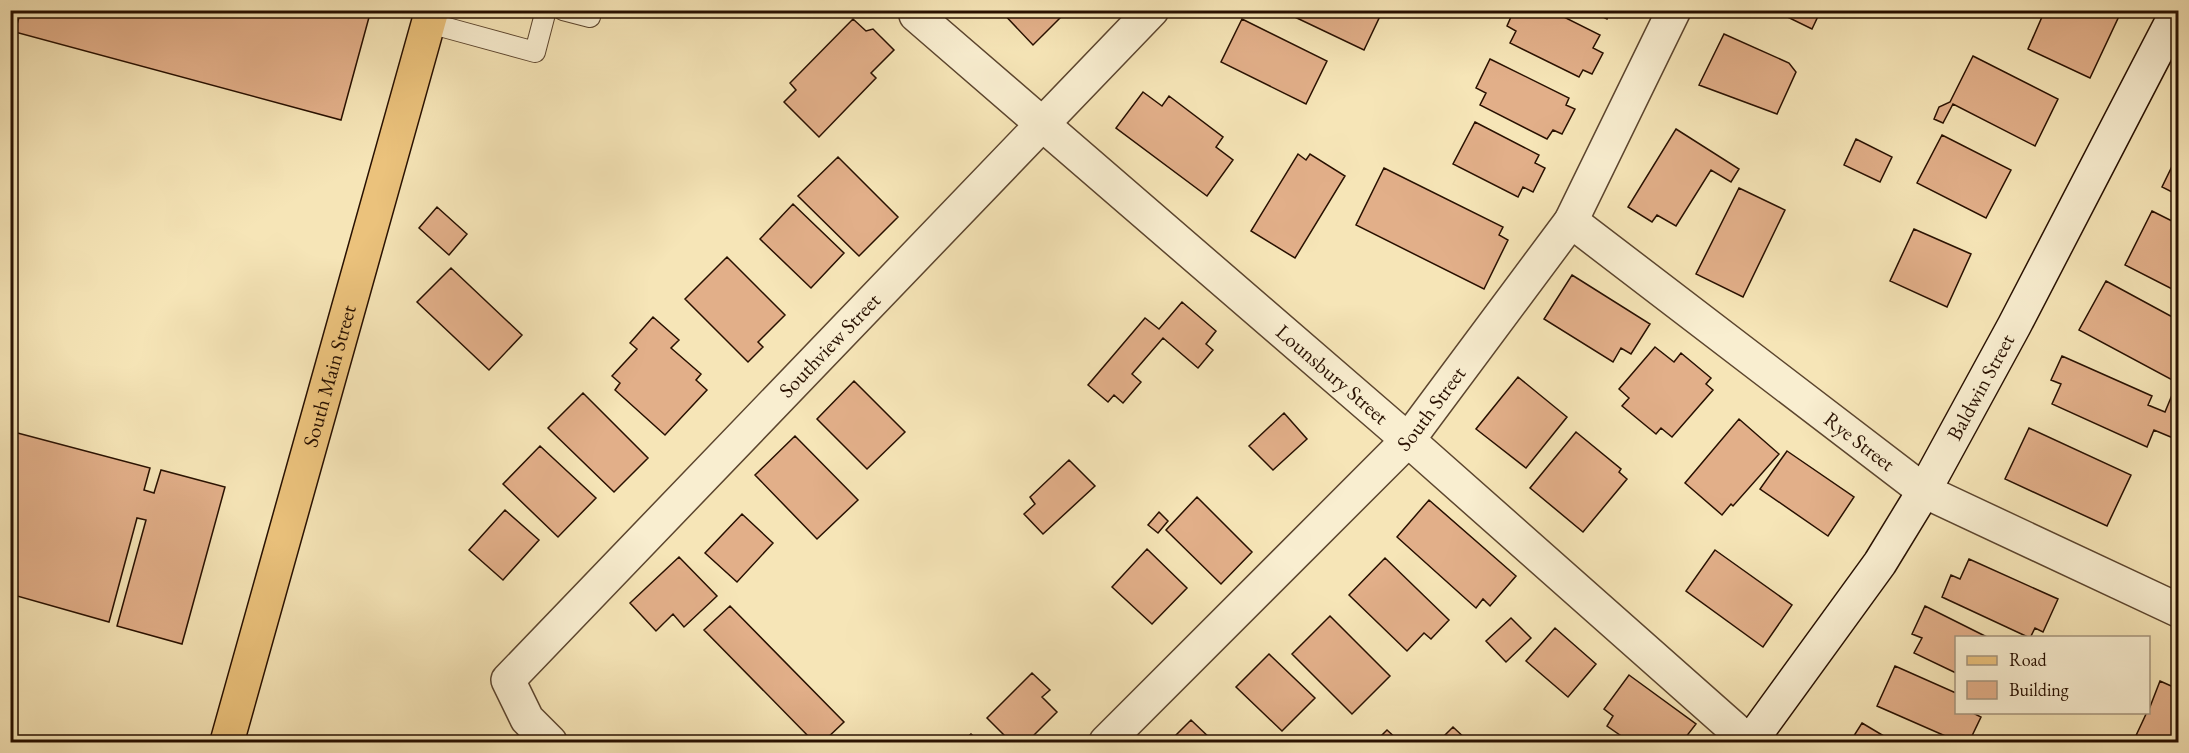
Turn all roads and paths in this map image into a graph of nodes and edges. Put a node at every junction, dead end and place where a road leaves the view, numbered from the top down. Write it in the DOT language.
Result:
graph roads {
  1 [pos="546,10"];
  2 [pos="563,10"];
  3 [pos="591,10"];
  4 [pos="915,10"];
  5 [pos="1152,10"];
  6 [pos="1674,10"];
  7 [pos="2178,10"];
  8 [pos="430,17"];
  9 [pos="2170,48"];
  10 [pos="1042,123"];
  11 [pos="1571,221"];
  12 [pos="1408,441"];
  13 [pos="1924,491"];
  14 [pos="2178,610"];
  15 [pos="227,742"];
  16 [pos="549,742"];
  17 [pos="1106,742"];
  18 [pos="1750,742"];
  1 -- 8 [label="lane"];
  2 -- 3 [label="lane"];
  4 -- 10 [label="street, Lounsbury Street"];
  5 -- 10 [label="street, Southview Street"];
  6 -- 11 [label="street, South Street"];
  7 -- 9 [label="street, Baldwin Street"];
  8 -- 15 [label="main road, South Main Street"];
  9 -- 13 [label="street, Baldwin Street"];
  10 -- 12 [label="street, Lounsbury Street"];
  10 -- 16 [label="street, Southview Street"];
  11 -- 12 [label="street, South Street"];
  11 -- 13 [label="street, Rye Street"];
  12 -- 17 [label="street, South Street"];
  12 -- 18 [label="street, Lounsbury Street"];
  13 -- 14 [label="street, Rye Street"];
  13 -- 18 [label="street, Baldwin Street"];
}
